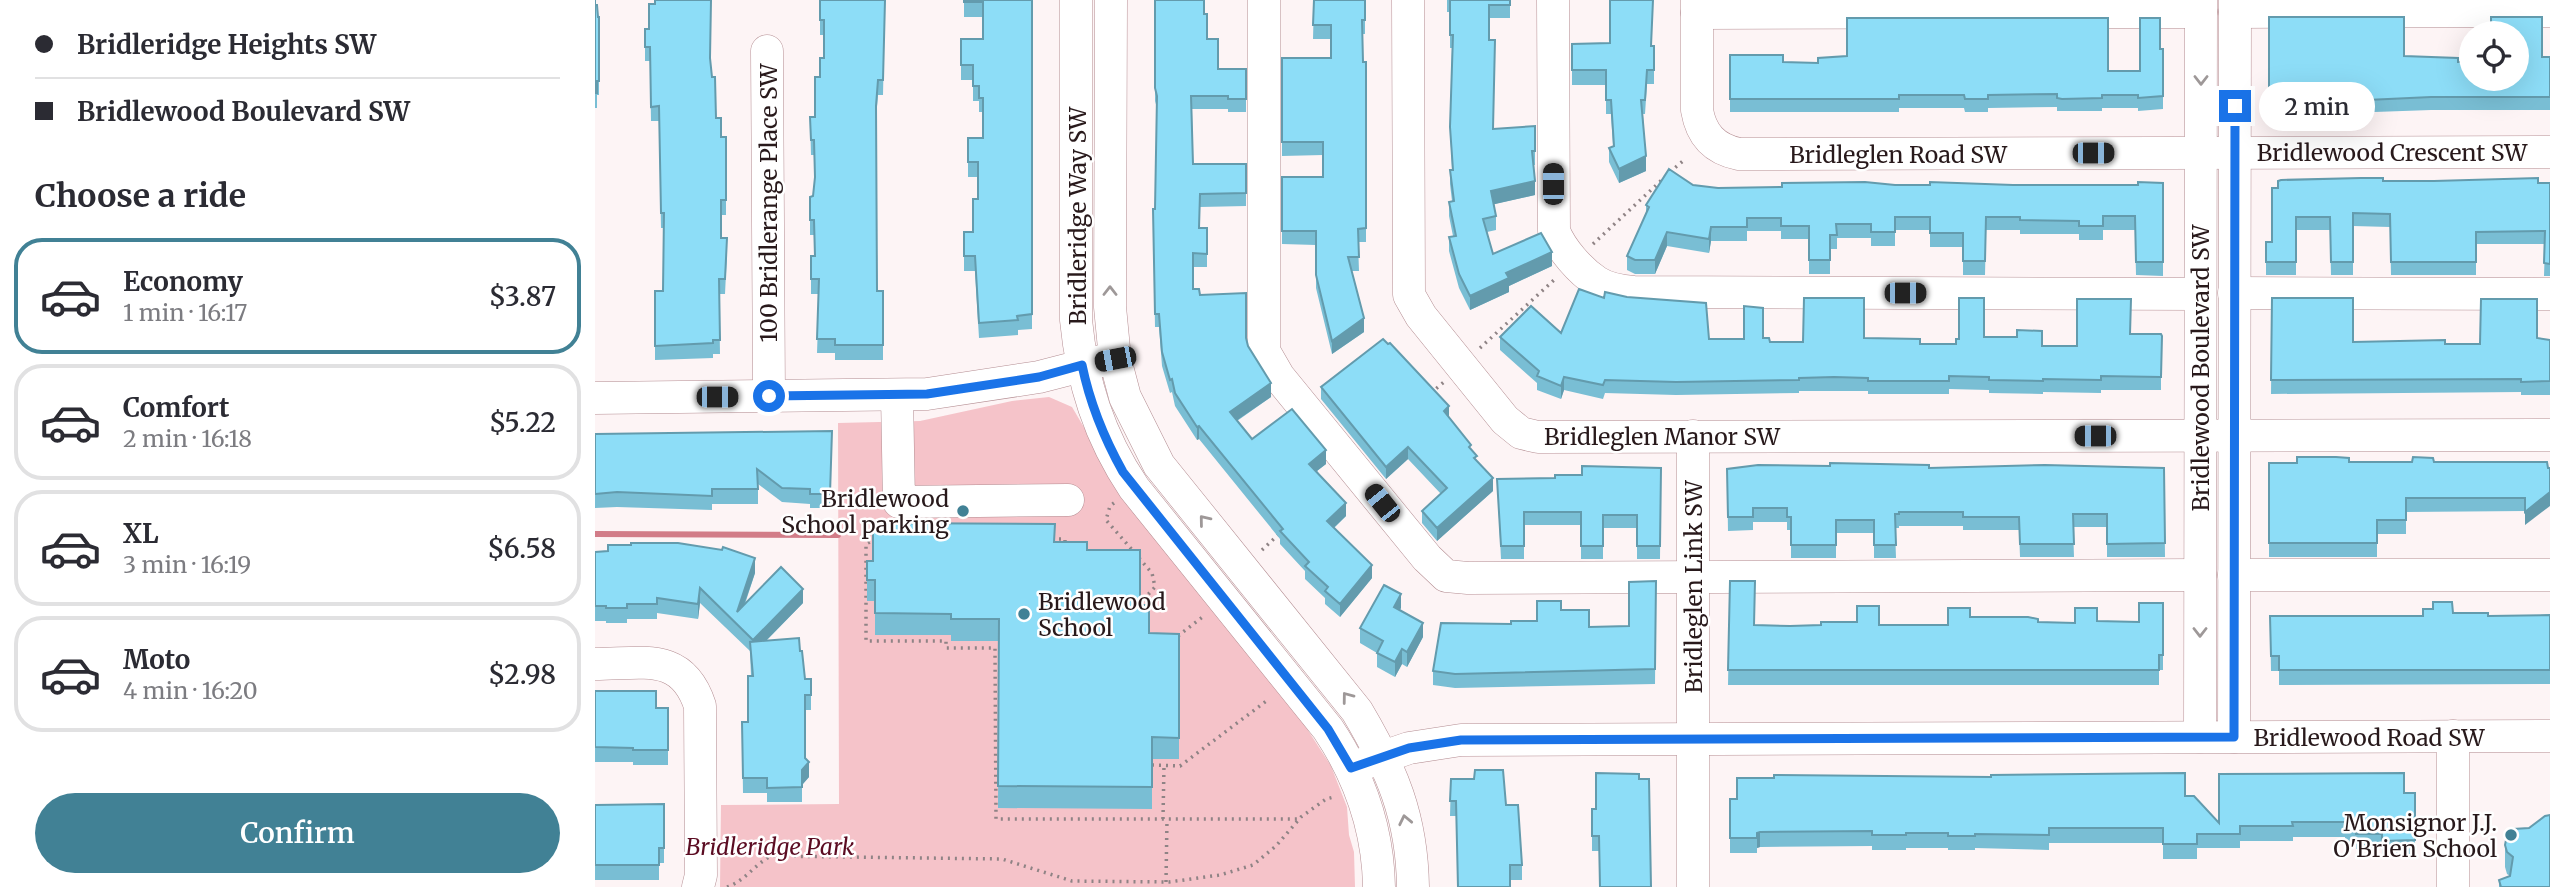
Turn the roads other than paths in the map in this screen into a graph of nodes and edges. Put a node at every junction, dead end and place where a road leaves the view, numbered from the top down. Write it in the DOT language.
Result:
graph roads {
  1 [pos="1076,0"];
  2 [pos="1111,0"];
  3 [pos="1264,0"];
  4 [pos="1408,0"];
  5 [pos="1553,0"];
  6 [pos="2201,6"];
  7 [pos="2235,6"];
  8 [pos="1697,7"];
  9 [pos="2550,11"];
  10 [pos="768,51"];
  11 [pos="1076,67"];
  12 [pos="1111,68"];
  13 [pos="2550,152"];
  14 [pos="2200,153"];
  15 [pos="2235,153"];
  16 [pos="2234,293"];
  17 [pos="2550,293"];
  18 [pos="2200,294"];
  19 [pos="1115,359"];
  20 [pos="1082,365"];
  21 [pos="897,395"];
  22 [pos="769,396"];
  23 [pos="595,398"];
  24 [pos="2200,435"];
  25 [pos="2235,435"];
  26 [pos="2550,435"];
  27 [pos="1693,436"];
  28 [pos="1068,500"];
  29 [pos="2200,575"];
  30 [pos="2234,575"];
  31 [pos="2550,575"];
  32 [pos="1693,577"];
  33 [pos="595,664"];
  34 [pos="2453,736"];
  35 [pos="2550,736"];
  36 [pos="2200,737"];
  37 [pos="2234,737"];
  38 [pos="1693,738"];
  39 [pos="1383,755"];
  40 [pos="1348,781"];
  41 [pos="698,887"];
  42 [pos="1379,887"];
  43 [pos="1413,887"];
  44 [pos="1693,887"];
  45 [pos="2453,887"];
  1 -- 11 [label="street, Bridleridge Way SW"];
  2 -- 12 [label="street, Bridleridge Way SW"];
  3 -- 32 [label="street"];
  4 -- 27 [label="street, Bridleglen Manor SW"];
  5 -- 18 [label="street"];
  6 -- 8 [label="street"];
  6 -- 14 [label="street, Bridlewood Boulevard SW, one-way"];
  7 -- 9 [label="street"];
  7 -- 15 [label="street, Bridlewood Boulevard SW"];
  8 -- 14 [label="street, Bridleglen Road SW"];
  10 -- 22 [label="street, 100 Bridlerange Place SW"];
  11 -- 12 [label="street"];
  11 -- 20 [label="street, Bridleridge Way SW"];
  19 -- 12 [label="street, Bridleridge Way SW, one-way"];
  13 -- 15 [label="street, Bridlewood Crescent SW"];
  14 -- 15 [label="street, Bridleglen Road SW"];
  14 -- 18 [label="street, Bridlewood Boulevard SW"];
  15 -- 16 [label="street, Bridlewood Boulevard SW"];
  16 -- 17 [label="street"];
  16 -- 25 [label="street, Bridlewood Boulevard SW"];
  18 -- 24 [label="street, Bridlewood Boulevard SW"];
  19 -- 20 [label="street"];
  39 -- 19 [label="street, Bridleridge Way SW, one-way"];
  20 -- 21 [label="street"];
  20 -- 40 [label="street, Bridleridge Way SW"];
  21 -- 22 [label="street"];
  21 -- 28 [label="street"];
  22 -- 23 [label="street"];
  24 -- 25 [label="street, Bridleglen Manor SW"];
  24 -- 27 [label="street, Bridleglen Manor SW"];
  24 -- 29 [label="street, Bridlewood Boulevard SW"];
  25 -- 26 [label="street"];
  25 -- 30 [label="street, Bridlewood Boulevard SW"];
  27 -- 32 [label="street, Bridleglen Link SW"];
  29 -- 32 [label="street"];
  29 -- 36 [label="street, Bridlewood Boulevard SW, one-way"];
  30 -- 31 [label="street"];
  30 -- 37 [label="street, Bridlewood Boulevard SW"];
  32 -- 38 [label="street, Bridleglen Link SW"];
  33 -- 41 [label="street"];
  34 -- 35 [label="street, Bridlewood Road SW"];
  34 -- 37 [label="street, Bridlewood Road SW"];
  34 -- 45 [label="street"];
  36 -- 37 [label="street, Bridlewood Road SW"];
  36 -- 38 [label="street, Bridlewood Road SW"];
  38 -- 39 [label="street, Bridlewood Road SW"];
  38 -- 44 [label="street, Bridleglen Link SW"];
  39 -- 40 [label="street, Bridlewood Road SW"];
  43 -- 39 [label="street, Bridleridge Way SW, one-way"];
  40 -- 42 [label="street, Bridleridge Way SW"];
}
